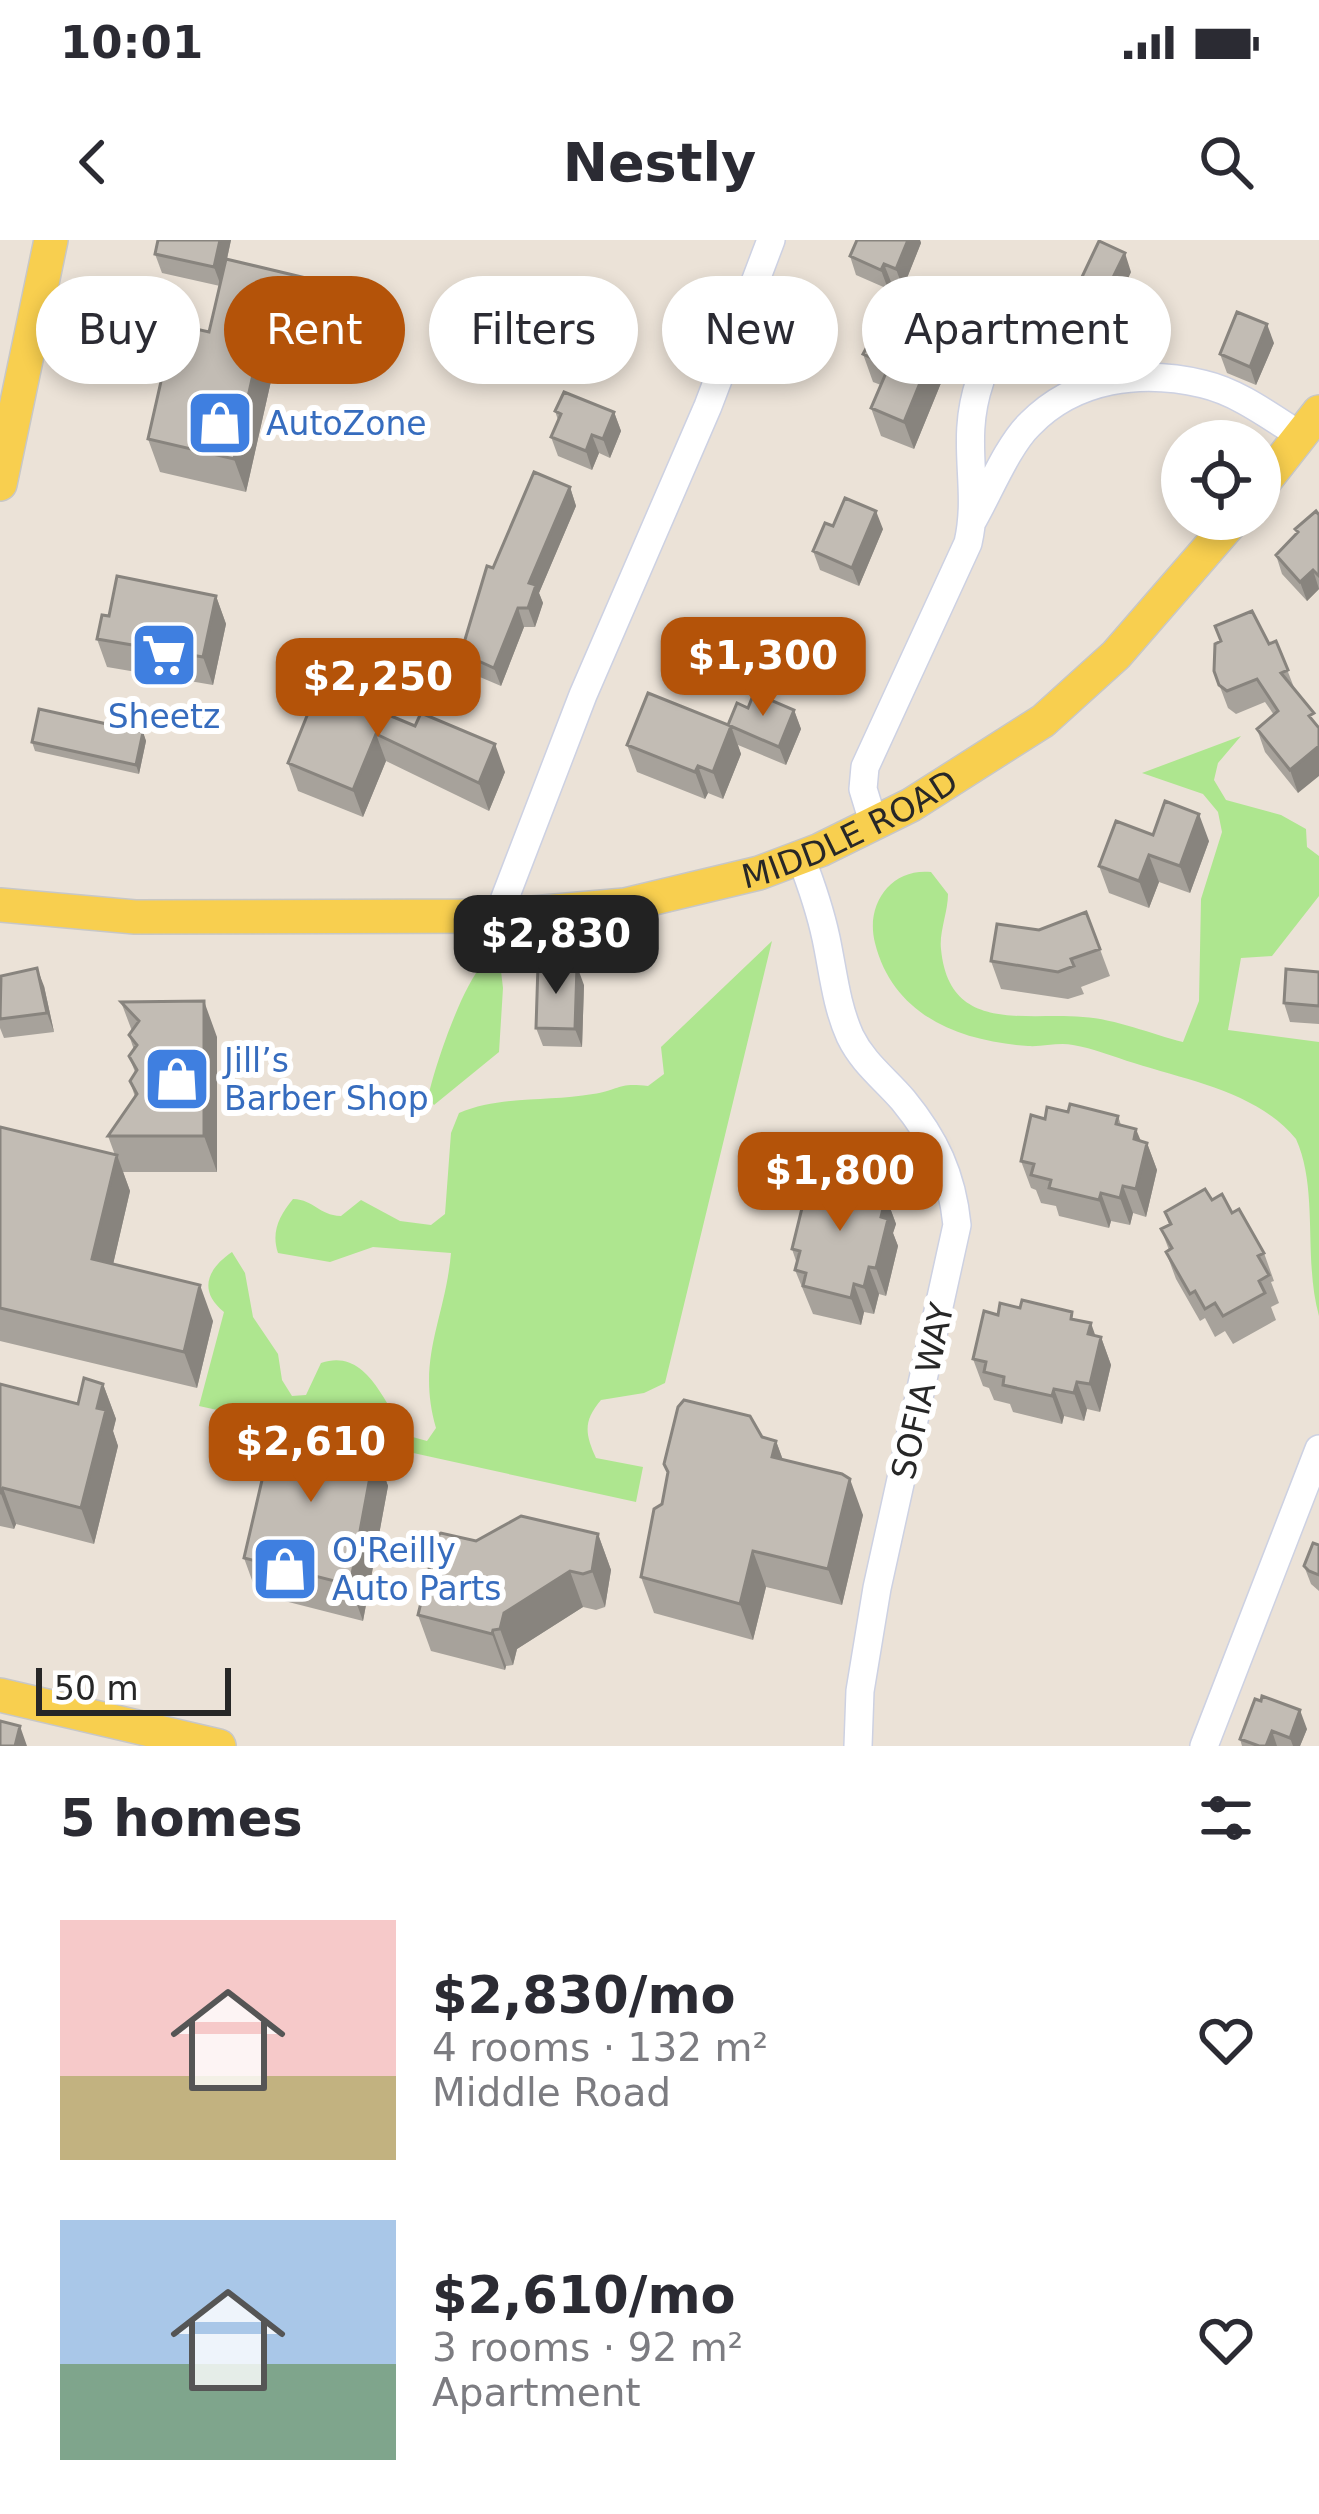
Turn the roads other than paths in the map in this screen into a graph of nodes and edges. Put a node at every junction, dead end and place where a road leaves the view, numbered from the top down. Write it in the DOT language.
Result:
graph roads {
  1 [pos="51,240"];
  2 [pos="771,240"];
  3 [pos="979,384"];
  4 [pos="1310,424"];
  5 [pos="1281,461"];
  6 [pos="0,484"];
  7 [pos="973,520"];
  8 [pos="1216,540"];
  9 [pos="874,825"];
  10 [pos="801,858"];
  11 [pos="0,905"];
  12 [pos="498,916"];
  13 [pos="1319,1448"];
  14 [pos="0,1695"];
  15 [pos="121,1735"];
  16 [pos="220,1746"];
  17 [pos="857,1746"];
  18 [pos="1204,1746"];
  1 -- 6 [label="main road"];
  2 -- 12 [label="street"];
  3 -- 7 [label="street"];
  4 -- 5 [label="main road"];
  4 -- 7 [label="street"];
  7 -- 9 [label="street"];
  8 -- 9 [label="main road, MIDDLE ROAD"];
  9 -- 10 [label="main road, MIDDLE ROAD"];
  10 -- 12 [label="main road, MIDDLE ROAD"];
  10 -- 17 [label="street, SOFIA WAY"];
  11 -- 12 [label="main road, MIDDLE ROAD"];
  13 -- 18 [label="street"];
  14 -- 15 [label="main road"];
  15 -- 16 [label="main road"];
}
